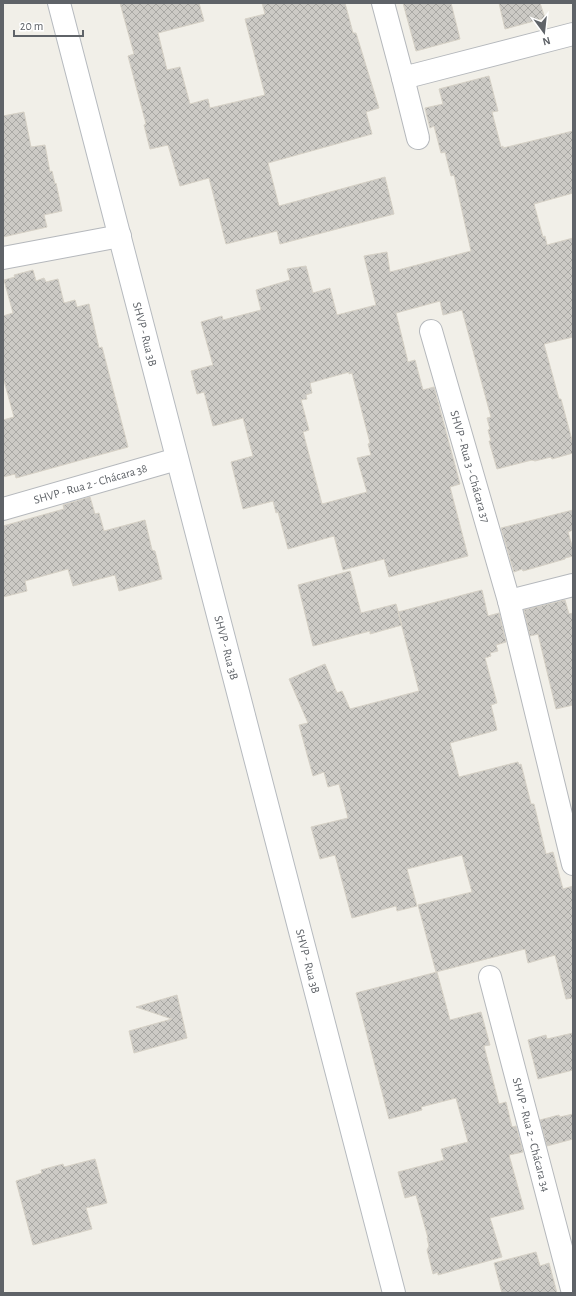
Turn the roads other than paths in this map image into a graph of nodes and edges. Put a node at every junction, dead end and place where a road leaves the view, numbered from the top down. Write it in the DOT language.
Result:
graph roads {
  1 [pos="59,3"];
  2 [pos="383,3"];
  3 [pos="573,34"];
  4 [pos="403,78"];
  5 [pos="418,138"];
  6 [pos="120,236"];
  7 [pos="3,258"];
  8 [pos="431,331"];
  9 [pos="177,459"];
  10 [pos="3,509"];
  11 [pos="573,585"];
  12 [pos="509,601"];
  13 [pos="573,864"];
  14 [pos="490,977"];
  15 [pos="394,1293"];
  16 [pos="573,1293"];
  1 -- 6 [label="street, SHVP - Rua 3B"];
  2 -- 4 [label="street"];
  3 -- 4 [label="street"];
  4 -- 5 [label="street"];
  6 -- 7 [label="street"];
  6 -- 9 [label="street, SHVP - Rua 3B"];
  8 -- 12 [label="street, SHVP - Rua 3 - Chácara 37"];
  9 -- 10 [label="street, SHVP - Rua 2 - Chácara 38"];
  9 -- 15 [label="street, SHVP - Rua 3B"];
  11 -- 12 [label="street"];
  12 -- 13 [label="street, SHVP - Rua 3 - Chácara 37"];
  14 -- 16 [label="street, SHVP - Rua 2 - Chácara 34"];
}
